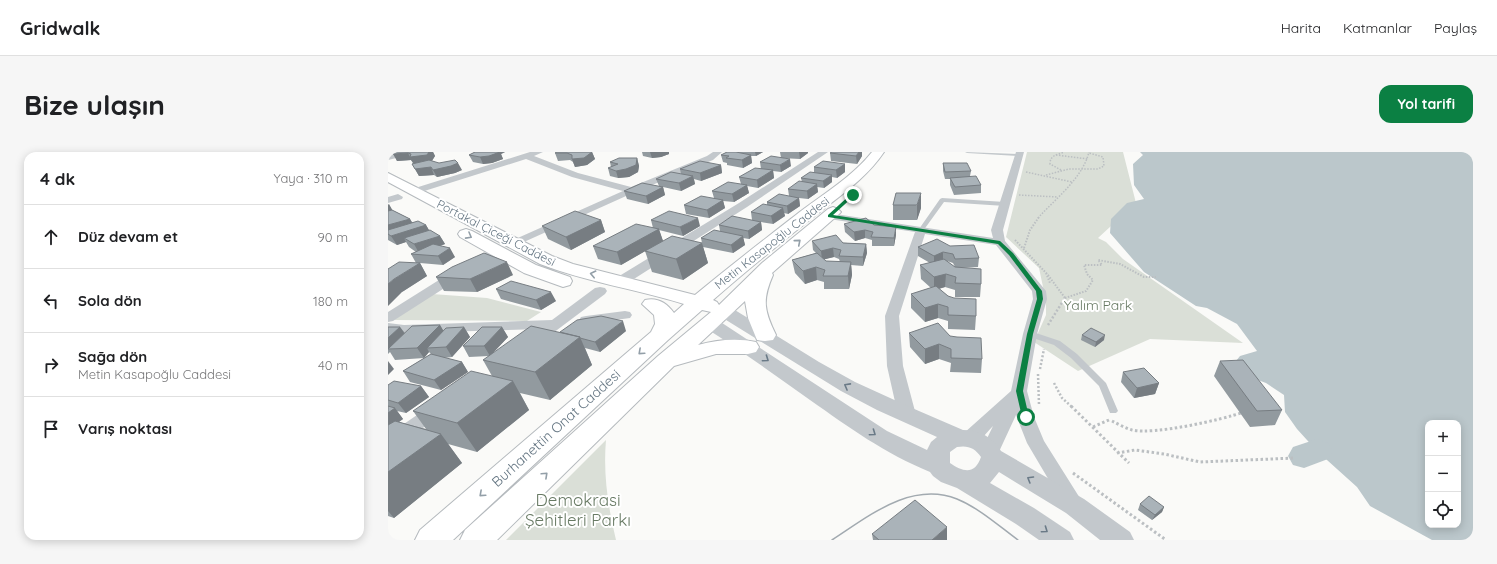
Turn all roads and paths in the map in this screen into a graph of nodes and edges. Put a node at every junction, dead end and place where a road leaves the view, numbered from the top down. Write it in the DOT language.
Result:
graph roads {
  1 [pos="410,152"];
  2 [pos="539,152"];
  3 [pos="717,152"];
  4 [pos="824,152"];
  5 [pos="878,152"];
  6 [pos="967,152"];
  7 [pos="1064,152"];
  8 [pos="1089,152"];
  9 [pos="1020,154"];
  10 [pos="1056,155"];
  11 [pos="526,156"];
  12 [pos="388,157"];
  13 [pos="1088,159"];
  14 [pos="1081,169"];
  15 [pos="1061,171"];
  16 [pos="1015,172"];
  17 [pos="1046,175"];
  18 [pos="388,177"];
  19 [pos="1072,182"];
  20 [pos="868,183"];
  21 [pos="632,190"];
  22 [pos="416,191"];
  23 [pos="1017,195"];
  24 [pos="391,196"];
  25 [pos="1058,197"];
  26 [pos="1005,204"];
  27 [pos="829,216"];
  28 [pos="921,230"];
  29 [pos="1000,242"];
  30 [pos="515,243"];
  31 [pos="496,251"];
  32 [pos="768,267"];
  33 [pos="1046,273"];
  34 [pos="1155,277"];
  35 [pos="622,281"];
  36 [pos="719,284"];
  37 [pos="1051,287"];
  38 [pos="600,291"];
  39 [pos="658,298"];
  40 [pos="1065,298"];
  41 [pos="700,313"];
  42 [pos="625,315"];
  43 [pos="1049,316"];
  44 [pos="388,318"];
  45 [pos="557,324"];
  46 [pos="388,327"];
  47 [pos="1030,334"];
  48 [pos="660,335"];
  49 [pos="1047,339"];
  50 [pos="756,341"];
  51 [pos="518,352"];
  52 [pos="666,361"];
  53 [pos="1054,382"];
  54 [pos="1019,391"];
  55 [pos="447,402"];
  56 [pos="1113,411"];
  57 [pos="1246,411"];
  58 [pos="1040,412"];
  59 [pos="907,415"];
  60 [pos="1110,420"];
  61 [pos="1093,427"];
  62 [pos="965,438"];
  63 [pos="388,444"];
  64 [pos="1117,453"];
  65 [pos="992,454"];
  66 [pos="1295,458"];
  67 [pos="1129,463"];
  68 [pos="938,465"];
  69 [pos="1071,471"];
  70 [pos="964,480"];
  71 [pos="1075,506"];
  72 [pos="431,540"];
  73 [pos="476,540"];
  74 [pos="1060,540"];
  75 [pos="1120,540"];
  76 [pos="1166,540"];
  1 -- 12 [label="street"];
  2 -- 11 [label="street"];
  3 -- 21 [label="street"];
  4 -- 35 [label="street"];
  5 -- 36 [label="main road, Metin Kasapoğlu Caddesi"];
  6 -- 9 [label="lane"];
  7 -- 10 [label="path"];
  8 -- 13 [label="path"];
  8 -- 14 [label="path"];
  9 -- 16 [label="street"];
  10 -- 13 [label="path"];
  10 -- 15 [label="path"];
  11 -- 21 [label="street"];
  11 -- 22 [label="street"];
  13 -- 14 [label="path"];
  14 -- 15 [label="path"];
  14 -- 19 [label="path"];
  15 -- 17 [label="path"];
  16 -- 17 [label="path"];
  16 -- 26 [label="street"];
  17 -- 19 [label="path"];
  18 -- 22 [label="main road, Portakal Çiceği Caddesi"];
  19 -- 25 [label="path"];
  20 -- 27 [label="main road, Metin Kasapoğlu Caddesi"];
  21 -- 30 [label="street"];
  22 -- 30 [label="main road, Portakal Çiceği Caddesi"];
  23 -- 25 [label="path"];
  24 -- 31 [label="main road, Portakal Çiceği Caddesi, one-way"];
  25 -- 33 [label="path"];
  26 -- 28 [label="lane"];
  26 -- 29 [label="street"];
  27 -- 28 [label="street"];
  32 -- 27 [label="main road, Metin Kasapoğlu Caddesi, one-way"];
  28 -- 29 [label="street"];
  28 -- 59 [label="street"];
  29 -- 47 [label="street"];
  35 -- 30 [label="main road, Portakal Çiceği Caddesi, one-way"];
  31 -- 38 [label="main road, Portakal Çiceği Caddesi"];
  31 -- 44 [label="street"];
  32 -- 41 [label="main road, Metin Kasapoğlu Caddesi"];
  32 -- 50 [label="main road"];
  33 -- 37 [label="path"];
  33 -- 40 [label="path"];
  34 -- 40 [label="path"];
  35 -- 39 [label="main road, Portakal Çiceği Caddesi"];
  36 -- 39 [label="main road"];
  36 -- 41 [label="main road, Metin Kasapoğlu Caddesi"];
  38 -- 39 [label="main road, Portakal Çiceği Caddesi"];
  38 -- 45 [label="street"];
  39 -- 41 [label="main road, Portakal Çiceği Caddesi"];
  39 -- 48 [label="main road"];
  40 -- 43 [label="path"];
  41 -- 48 [label="main road, Burhanettin Onat Caddesi"];
  41 -- 50 [label="street"];
  41 -- 52 [label="main road, Burhanettin Onat Caddesi"];
  42 -- 45 [label="street"];
  45 -- 46 [label="street"];
  45 -- 51 [label="street"];
  47 -- 49 [label="lane"];
  47 -- 54 [label="street"];
  48 -- 72 [label="main road, Burhanettin Onat Caddesi, one-way"];
  49 -- 56 [label="lane"];
  49 -- 58 [label="path"];
  50 -- 52 [label="main road"];
  59 -- 50 [label="street, one-way"];
  50 -- 68 [label="street, one-way"];
  73 -- 52 [label="main road, Burhanettin Onat Caddesi, one-way"];
  53 -- 61 [label="path"];
  54 -- 62 [label="street"];
  54 -- 65 [label="street"];
  54 -- 71 [label="street"];
  55 -- 63 [label="street"];
  56 -- 60 [label="path"];
  57 -- 60 [label="path"];
  59 -- 62 [label="street"];
  60 -- 61 [label="path"];
  61 -- 64 [label="path"];
  62 -- 65 [label="street"];
  62 -- 68 [label="street"];
  64 -- 66 [label="path"];
  64 -- 67 [label="path"];
  65 -- 70 [label="street"];
  71 -- 65 [label="street, one-way"];
  68 -- 70 [label="street"];
  69 -- 76 [label="path"];
  70 -- 74 [label="street, one-way"];
  71 -- 75 [label="street"];
}
